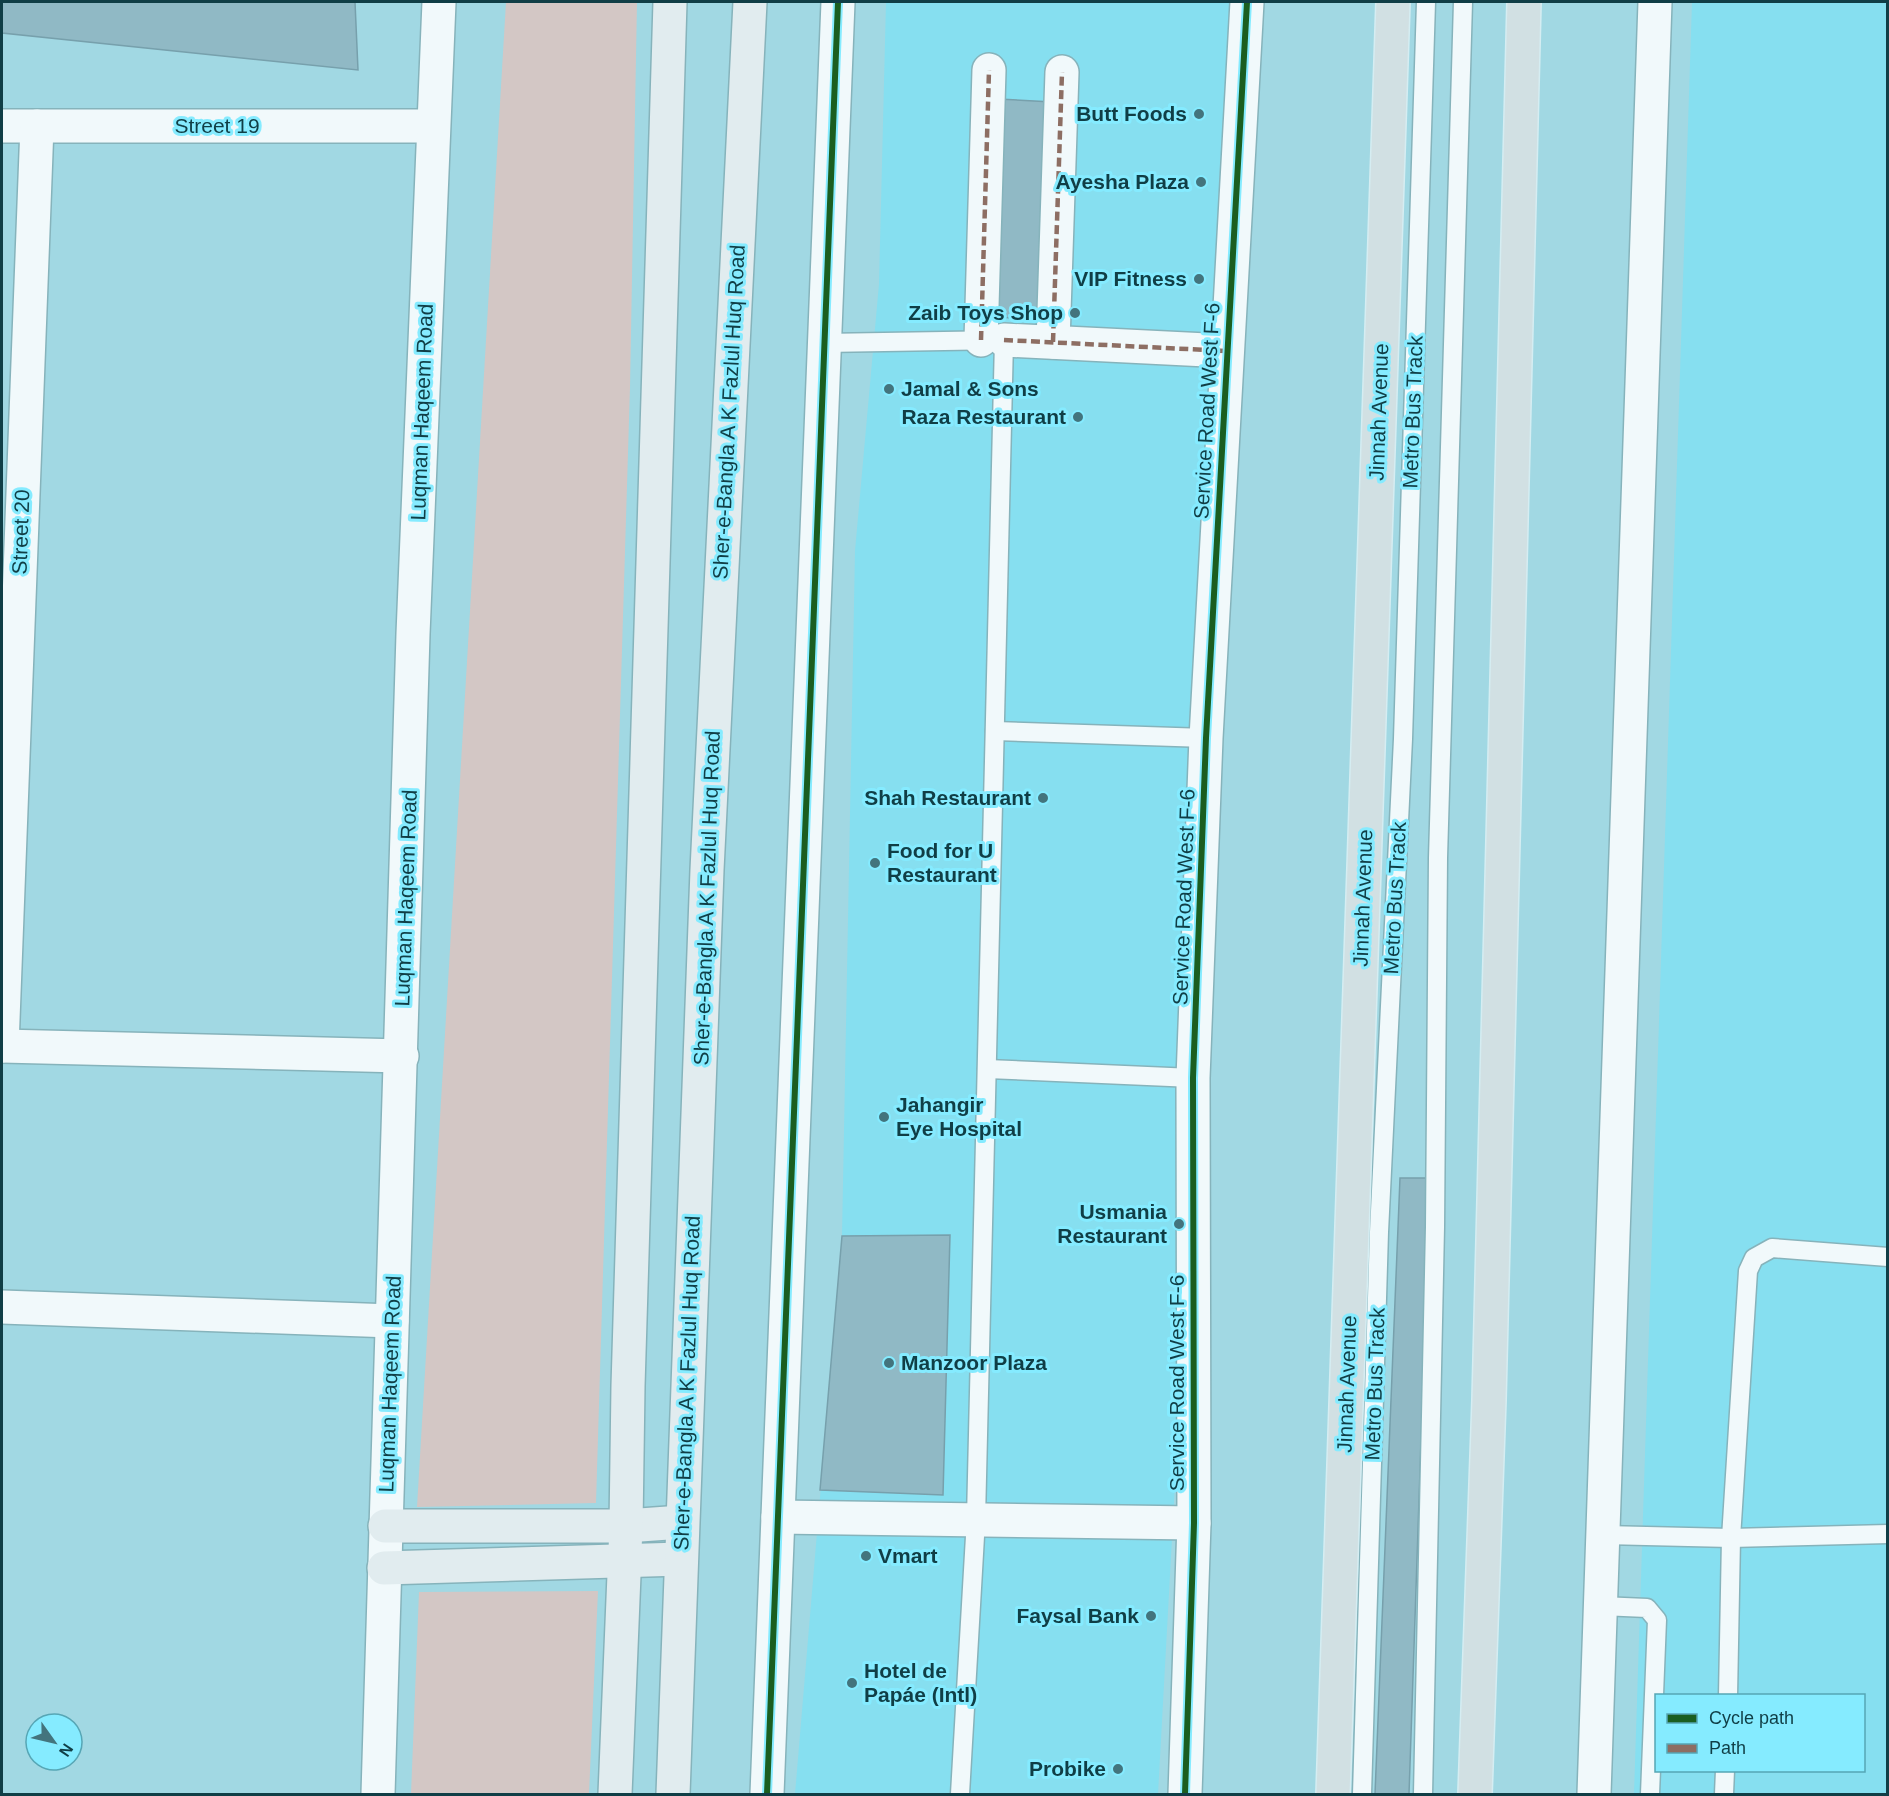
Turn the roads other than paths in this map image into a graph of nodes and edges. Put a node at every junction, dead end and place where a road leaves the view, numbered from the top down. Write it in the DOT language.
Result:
graph roads {
  1 [pos="439,2"];
  2 [pos="670,2"];
  3 [pos="750,2"];
  4 [pos="837,2"];
  5 [pos="1247,2"];
  6 [pos="1393,2"];
  7 [pos="1426,2"];
  8 [pos="1463,2"];
  9 [pos="1524,2"];
  10 [pos="1654,2"];
  11 [pos="989,70"];
  12 [pos="1062,72"];
  13 [pos="2,126"];
  14 [pos="37,126"];
  15 [pos="433,126"];
  16 [pos="992,340"];
  17 [pos="1053,342"];
  18 [pos="824,343"];
  19 [pos="1227,351"];
  20 [pos="995,731"];
  21 [pos="1206,738"];
  22 [pos="2,1046"];
  23 [pos="402,1056"];
  24 [pos="987,1070"];
  25 [pos="1193,1078"];
  26 [pos="1887,1257"];
  27 [pos="2,1307"];
  28 [pos="392,1321"];
  29 [pos="778,1517"];
  30 [pos="976,1519"];
  31 [pos="682,1522"];
  32 [pos="1194,1523"];
  33 [pos="386,1526"];
  34 [pos="626,1526"];
  35 [pos="1887,1534"];
  36 [pos="1604,1535"];
  37 [pos="1731,1538"];
  38 [pos="681,1559"];
  39 [pos="625,1562"];
  40 [pos="384,1568"];
  41 [pos="1601,1606"];
  42 [pos="1728,1694"];
  43 [pos="1725,1772"];
  44 [pos="378,1794"];
  45 [pos="615,1794"];
  46 [pos="673,1794"];
  47 [pos="767,1794"];
  48 [pos="960,1794"];
  49 [pos="1185,1794"];
  50 [pos="1333,1794"];
  51 [pos="1362,1794"];
  52 [pos="1423,1794"];
  53 [pos="1475,1794"];
  54 [pos="1594,1794"];
  55 [pos="1650,1794"];
  56 [pos="1724,1794"];
  1 -- 15 [label="street, Luqman Haqeem Road"];
  2 -- 34 [label="main road"];
  3 -- 31 [label="main road, Sher-e-Bangla A K Fazlul Huq Road"];
  4 -- 18 [label="street"];
  5 -- 19 [label="street, Service Road West F-6"];
  6 -- 50 [label="main road, Jinnah Avenue"];
  7 -- 51 [label="lane, Metro Bus Track"];
  8 -- 52 [label="lane, Metro Bus Track"];
  9 -- 53 [label="main road"];
  10 -- 36 [label="street"];
  11 -- 16 [label="street"];
  12 -- 17 [label="street"];
  13 -- 14 [label="street, Street 19"];
  14 -- 15 [label="street, Street 19"];
  14 -- 22 [label="street, Street 20"];
  15 -- 23 [label="street, Luqman Haqeem Road"];
  16 -- 17 [label="street"];
  16 -- 18 [label="lane"];
  16 -- 20 [label="lane"];
  17 -- 19 [label="street"];
  18 -- 29 [label="street"];
  19 -- 21 [label="street, Service Road West F-6"];
  20 -- 21 [label="lane"];
  20 -- 24 [label="lane"];
  21 -- 25 [label="street, Service Road West F-6"];
  22 -- 23 [label="street"];
  23 -- 28 [label="street, Luqman Haqeem Road"];
  24 -- 25 [label="lane"];
  24 -- 30 [label="lane"];
  25 -- 32 [label="street, Service Road West F-6"];
  26 -- 37 [label="lane"];
  27 -- 28 [label="street"];
  28 -- 33 [label="street, Luqman Haqeem Road"];
  29 -- 30 [label="street"];
  29 -- 47 [label="street"];
  30 -- 32 [label="street"];
  30 -- 48 [label="lane"];
  31 -- 34 [label="main road"];
  31 -- 38 [label="main road, Sher-e-Bangla A K Fazlul Huq Road"];
  32 -- 49 [label="street, Service Road West F-6"];
  33 -- 34 [label="main road"];
  33 -- 40 [label="street, Luqman Haqeem Road"];
  34 -- 39 [label="main road"];
  35 -- 37 [label="lane"];
  36 -- 37 [label="lane"];
  36 -- 41 [label="street"];
  37 -- 42 [label="lane"];
  38 -- 39 [label="main road"];
  38 -- 46 [label="main road, Sher-e-Bangla A K Fazlul Huq Road"];
  39 -- 40 [label="main road"];
  39 -- 45 [label="main road"];
  40 -- 44 [label="street, Luqman Haqeem Road"];
  41 -- 54 [label="street"];
  41 -- 55 [label="lane"];
  43 -- 56 [label="lane"];
}
